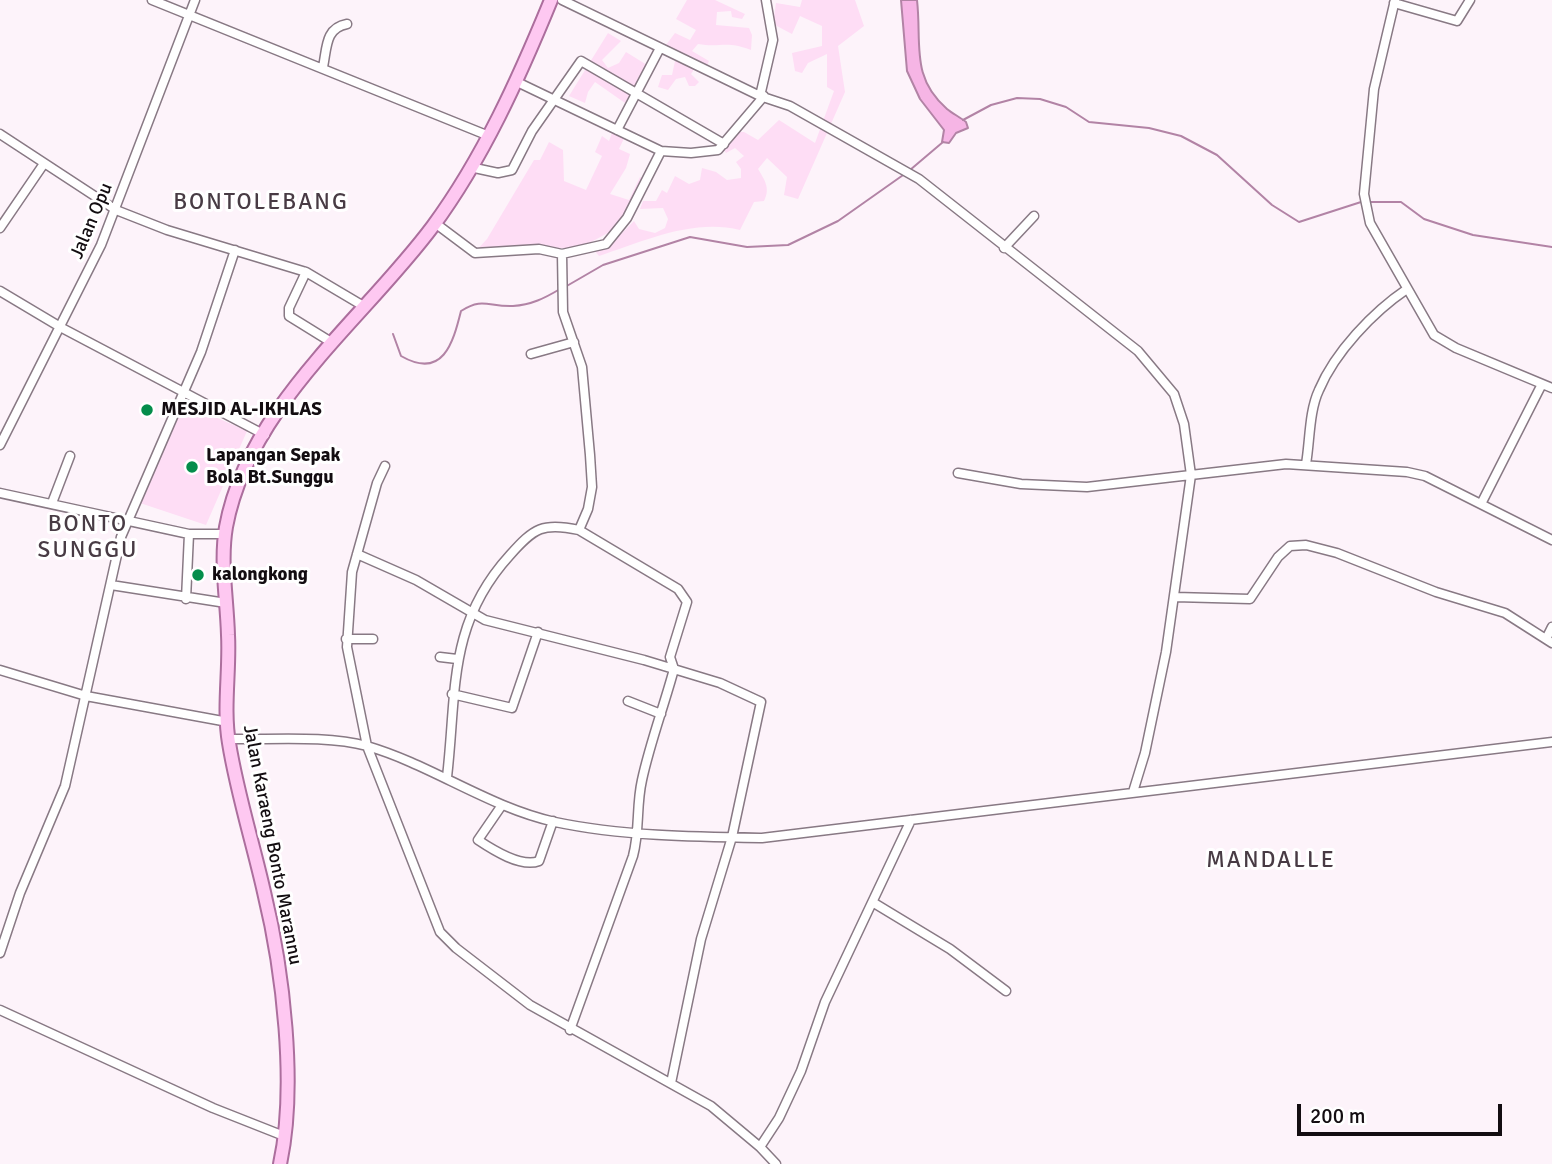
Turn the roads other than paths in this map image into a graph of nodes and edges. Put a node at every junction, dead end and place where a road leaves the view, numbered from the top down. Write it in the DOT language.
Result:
graph roads {
  1 [pos="152,0"];
  2 [pos="195,0"];
  3 [pos="551,0"];
  4 [pos="562,0"];
  5 [pos="766,0"];
  6 [pos="1469,0"];
  7 [pos="1394,2"];
  8 [pos="190,15"];
  9 [pos="347,24"];
  10 [pos="660,48"];
  11 [pos="323,67"];
  12 [pos="515,81"];
  13 [pos="635,91"];
  14 [pos="762,96"];
  15 [pos="554,98"];
  16 [pos="617,130"];
  17 [pos="489,136"];
  18 [pos="2,138"];
  19 [pos="724,144"];
  20 [pos="661,151"];
  21 [pos="43,165"];
  22 [pos="470,167"];
  23 [pos="116,210"];
  24 [pos="1034,216"];
  25 [pos="435,223"];
  26 [pos="0,228"];
  27 [pos="1004,248"];
  28 [pos="235,250"];
  29 [pos="562,254"];
  30 [pos="306,272"];
  31 [pos="1407,289"];
  32 [pos="0,291"];
  33 [pos="365,307"];
  34 [pos="62,327"];
  35 [pos="331,342"];
  36 [pos="574,342"];
  37 [pos="531,354"];
  38 [pos="1542,384"];
  39 [pos="1552,388"];
  40 [pos="182,392"];
  41 [pos="265,435"];
  42 [pos="0,445"];
  43 [pos="70,456"];
  44 [pos="1306,464"];
  45 [pos="385,466"];
  46 [pos="958,473"];
  47 [pos="1191,475"];
  48 [pos="0,493"];
  49 [pos="52,503"];
  50 [pos="1481,504"];
  51 [pos="127,520"];
  52 [pos="579,530"];
  53 [pos="189,534"];
  54 [pos="225,534"];
  55 [pos="1552,540"];
  56 [pos="357,554"];
  57 [pos="111,584"];
  58 [pos="1175,597"];
  59 [pos="186,599"];
  60 [pos="226,603"];
  61 [pos="470,612"];
  62 [pos="1552,627"];
  63 [pos="538,632"];
  64 [pos="346,639"];
  65 [pos="373,639"];
  66 [pos="1549,641"];
  67 [pos="440,657"];
  68 [pos="457,659"];
  69 [pos="674,669"];
  70 [pos="0,670"];
  71 [pos="452,694"];
  72 [pos="86,696"];
  73 [pos="628,701"];
  74 [pos="661,715"];
  75 [pos="228,722"];
  76 [pos="228,739"];
  77 [pos="1552,742"];
  78 [pos="366,746"];
  79 [pos="447,777"];
  80 [pos="1133,792"];
  81 [pos="502,805"];
  82 [pos="911,820"];
  83 [pos="553,821"];
  84 [pos="640,831"];
  85 [pos="732,837"];
  86 [pos="874,902"];
  87 [pos="0,953"];
  88 [pos="1006,991"];
  89 [pos="0,1010"];
  90 [pos="570,1030"];
  91 [pos="671,1083"];
  92 [pos="284,1136"];
  93 [pos="760,1147"];
  94 [pos="280,1164"];
  95 [pos="776,1164"];
  1 -- 8 [label="street"];
  2 -- 8 [label="street, Jalan Opu"];
  3 -- 12 [label="main road, Jalan Karaeng Bonto Marannu"];
  4 -- 10 [label="street"];
  5 -- 14 [label="street"];
  6 -- 7 [label="street"];
  7 -- 31 [label="street"];
  8 -- 11 [label="street"];
  8 -- 23 [label="street, Jalan Opu"];
  9 -- 11 [label="street"];
  10 -- 13 [label="street"];
  10 -- 14 [label="street"];
  11 -- 17 [label="street"];
  12 -- 15 [label="street"];
  12 -- 17 [label="main road, Jalan Karaeng Bonto Marannu"];
  13 -- 15 [label="street"];
  13 -- 16 [label="street"];
  13 -- 19 [label="street"];
  14 -- 19 [label="street"];
  14 -- 27 [label="street"];
  15 -- 16 [label="street"];
  15 -- 22 [label="street"];
  16 -- 20 [label="street"];
  17 -- 22 [label="main road, Jalan Karaeng Bonto Marannu"];
  18 -- 21 [label="street"];
  19 -- 20 [label="street"];
  20 -- 29 [label="street"];
  21 -- 23 [label="street"];
  21 -- 26 [label="street"];
  22 -- 25 [label="main road, Jalan Karaeng Bonto Marannu"];
  23 -- 28 [label="street"];
  23 -- 34 [label="street, Jalan Opu"];
  24 -- 27 [label="street"];
  25 -- 29 [label="street"];
  25 -- 33 [label="main road, Jalan Karaeng Bonto Marannu"];
  27 -- 47 [label="street"];
  28 -- 30 [label="street"];
  28 -- 40 [label="street"];
  29 -- 36 [label="street"];
  30 -- 33 [label="street"];
  30 -- 35 [label="street"];
  31 -- 38 [label="street"];
  31 -- 44 [label="street"];
  32 -- 34 [label="street"];
  33 -- 35 [label="main road, Jalan Karaeng Bonto Marannu"];
  34 -- 40 [label="street"];
  34 -- 42 [label="street, Jalan Opu"];
  35 -- 41 [label="main road, Jalan Karaeng Bonto Marannu"];
  36 -- 37 [label="street"];
  36 -- 52 [label="street"];
  38 -- 39 [label="street"];
  38 -- 50 [label="street"];
  40 -- 41 [label="street"];
  40 -- 51 [label="street"];
  41 -- 54 [label="main road, Jalan Karaeng Bonto Marannu"];
  43 -- 49 [label="street"];
  44 -- 47 [label="street"];
  44 -- 50 [label="street"];
  45 -- 56 [label="street"];
  46 -- 47 [label="street"];
  47 -- 58 [label="street"];
  48 -- 49 [label="street"];
  49 -- 51 [label="street"];
  50 -- 55 [label="street"];
  51 -- 53 [label="street"];
  51 -- 57 [label="street"];
  52 -- 61 [label="street"];
  52 -- 69 [label="street"];
  53 -- 54 [label="street"];
  53 -- 59 [label="street"];
  54 -- 60 [label="main road, Jalan Karaeng Bonto Marannu"];
  56 -- 61 [label="street"];
  56 -- 64 [label="street"];
  57 -- 59 [label="street"];
  57 -- 72 [label="street"];
  58 -- 66 [label="street"];
  58 -- 80 [label="street"];
  59 -- 60 [label="street"];
  60 -- 75 [label="main road, Jalan Karaeng Bonto Marannu"];
  61 -- 63 [label="street"];
  61 -- 68 [label="street"];
  62 -- 66 [label="street"];
  63 -- 69 [label="street"];
  63 -- 71 [label="street"];
  64 -- 65 [label="street"];
  64 -- 78 [label="street"];
  67 -- 68 [label="street"];
  68 -- 71 [label="street"];
  69 -- 74 [label="street"];
  69 -- 85 [label="street"];
  70 -- 72 [label="street"];
  71 -- 79 [label="street"];
  72 -- 75 [label="street"];
  72 -- 87 [label="street"];
  73 -- 74 [label="street"];
  74 -- 84 [label="street"];
  75 -- 76 [label="main road, Jalan Karaeng Bonto Marannu"];
  76 -- 78 [label="street"];
  76 -- 92 [label="main road, Jalan Karaeng Bonto Marannu"];
  77 -- 80 [label="street"];
  78 -- 79 [label="street"];
  78 -- 90 [label="street"];
  79 -- 81 [label="street"];
  80 -- 82 [label="street"];
  81 -- 83 [label="street"];
  81 -- 83 [label="street"];
  82 -- 85 [label="street"];
  82 -- 86 [label="street"];
  83 -- 84 [label="street"];
  84 -- 85 [label="street"];
  84 -- 90 [label="street"];
  85 -- 91 [label="street"];
  86 -- 88 [label="street"];
  86 -- 93 [label="street"];
  89 -- 92 [label="street"];
  90 -- 91 [label="street"];
  91 -- 93 [label="street"];
  92 -- 94 [label="main road, Jalan Karaeng Bonto Marannu"];
  93 -- 95 [label="street"];
}
